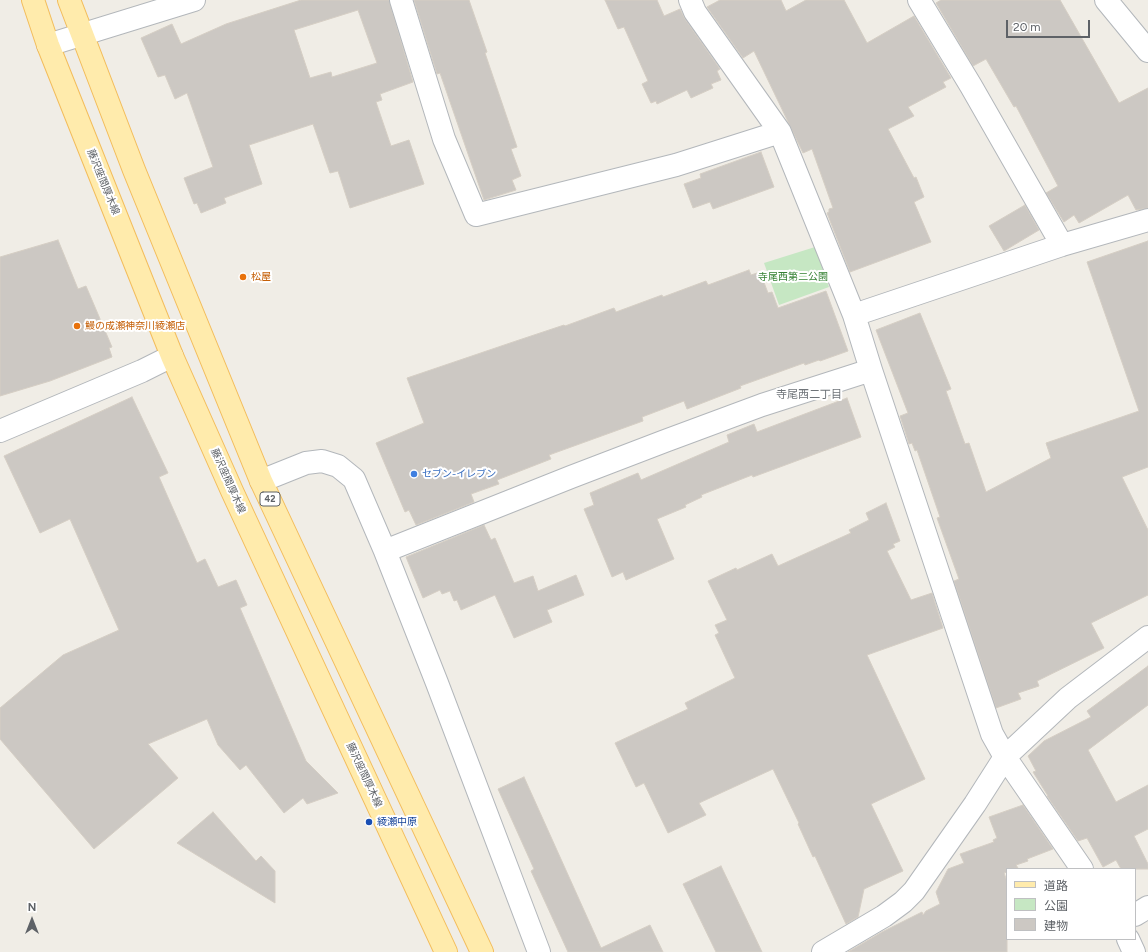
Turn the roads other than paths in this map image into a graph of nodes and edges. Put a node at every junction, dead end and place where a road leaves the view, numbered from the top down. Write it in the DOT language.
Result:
graph roads {
  1 [pos="33,0"];
  2 [pos="69,0"];
  3 [pos="194,0"];
  4 [pos="401,0"];
  5 [pos="690,0"];
  6 [pos="919,0"];
  7 [pos="1106,0"];
  8 [pos="82,34"];
  9 [pos="48,45"];
  10 [pos="1148,51"];
  11 [pos="780,132"];
  12 [pos="1148,220"];
  13 [pos="1062,245"];
  14 [pos="854,315"];
  15 [pos="172,356"];
  16 [pos="871,370"];
  17 [pos="0,431"];
  18 [pos="261,481"];
  19 [pos="385,551"];
  20 [pos="1148,637"];
  21 [pos="1005,758"];
  22 [pos="1081,868"];
  23 [pos="1148,908"];
  24 [pos="1136,914"];
  25 [pos="1128,940"];
  26 [pos="446,952"];
  27 [pos="482,952"];
  28 [pos="539,952"];
  29 [pos="823,952"];
  30 [pos="1134,952"];
  1 -- 9 [label="main road, 藤沢座間厚木線"];
  2 -- 8 [label="main road, 42"];
  3 -- 8 [label="street"];
  4 -- 11 [label="street"];
  5 -- 11 [label="street"];
  6 -- 13 [label="street"];
  7 -- 10 [label="street"];
  8 -- 9 [label="street"];
  8 -- 18 [label="main road, 42"];
  9 -- 15 [label="main road, 藤沢座間厚木線"];
  11 -- 14 [label="street"];
  12 -- 13 [label="street"];
  13 -- 14 [label="street"];
  14 -- 16 [label="street"];
  15 -- 17 [label="street"];
  15 -- 26 [label="main road, 藤沢座間厚木線"];
  16 -- 19 [label="street"];
  16 -- 21 [label="street"];
  18 -- 19 [label="street"];
  18 -- 27 [label="main road, 42"];
  19 -- 28 [label="street"];
  20 -- 21 [label="street"];
  21 -- 22 [label="street"];
  21 -- 29 [label="street"];
  23 -- 24 [label="street"];
  25 -- 30 [label="street"];
}
